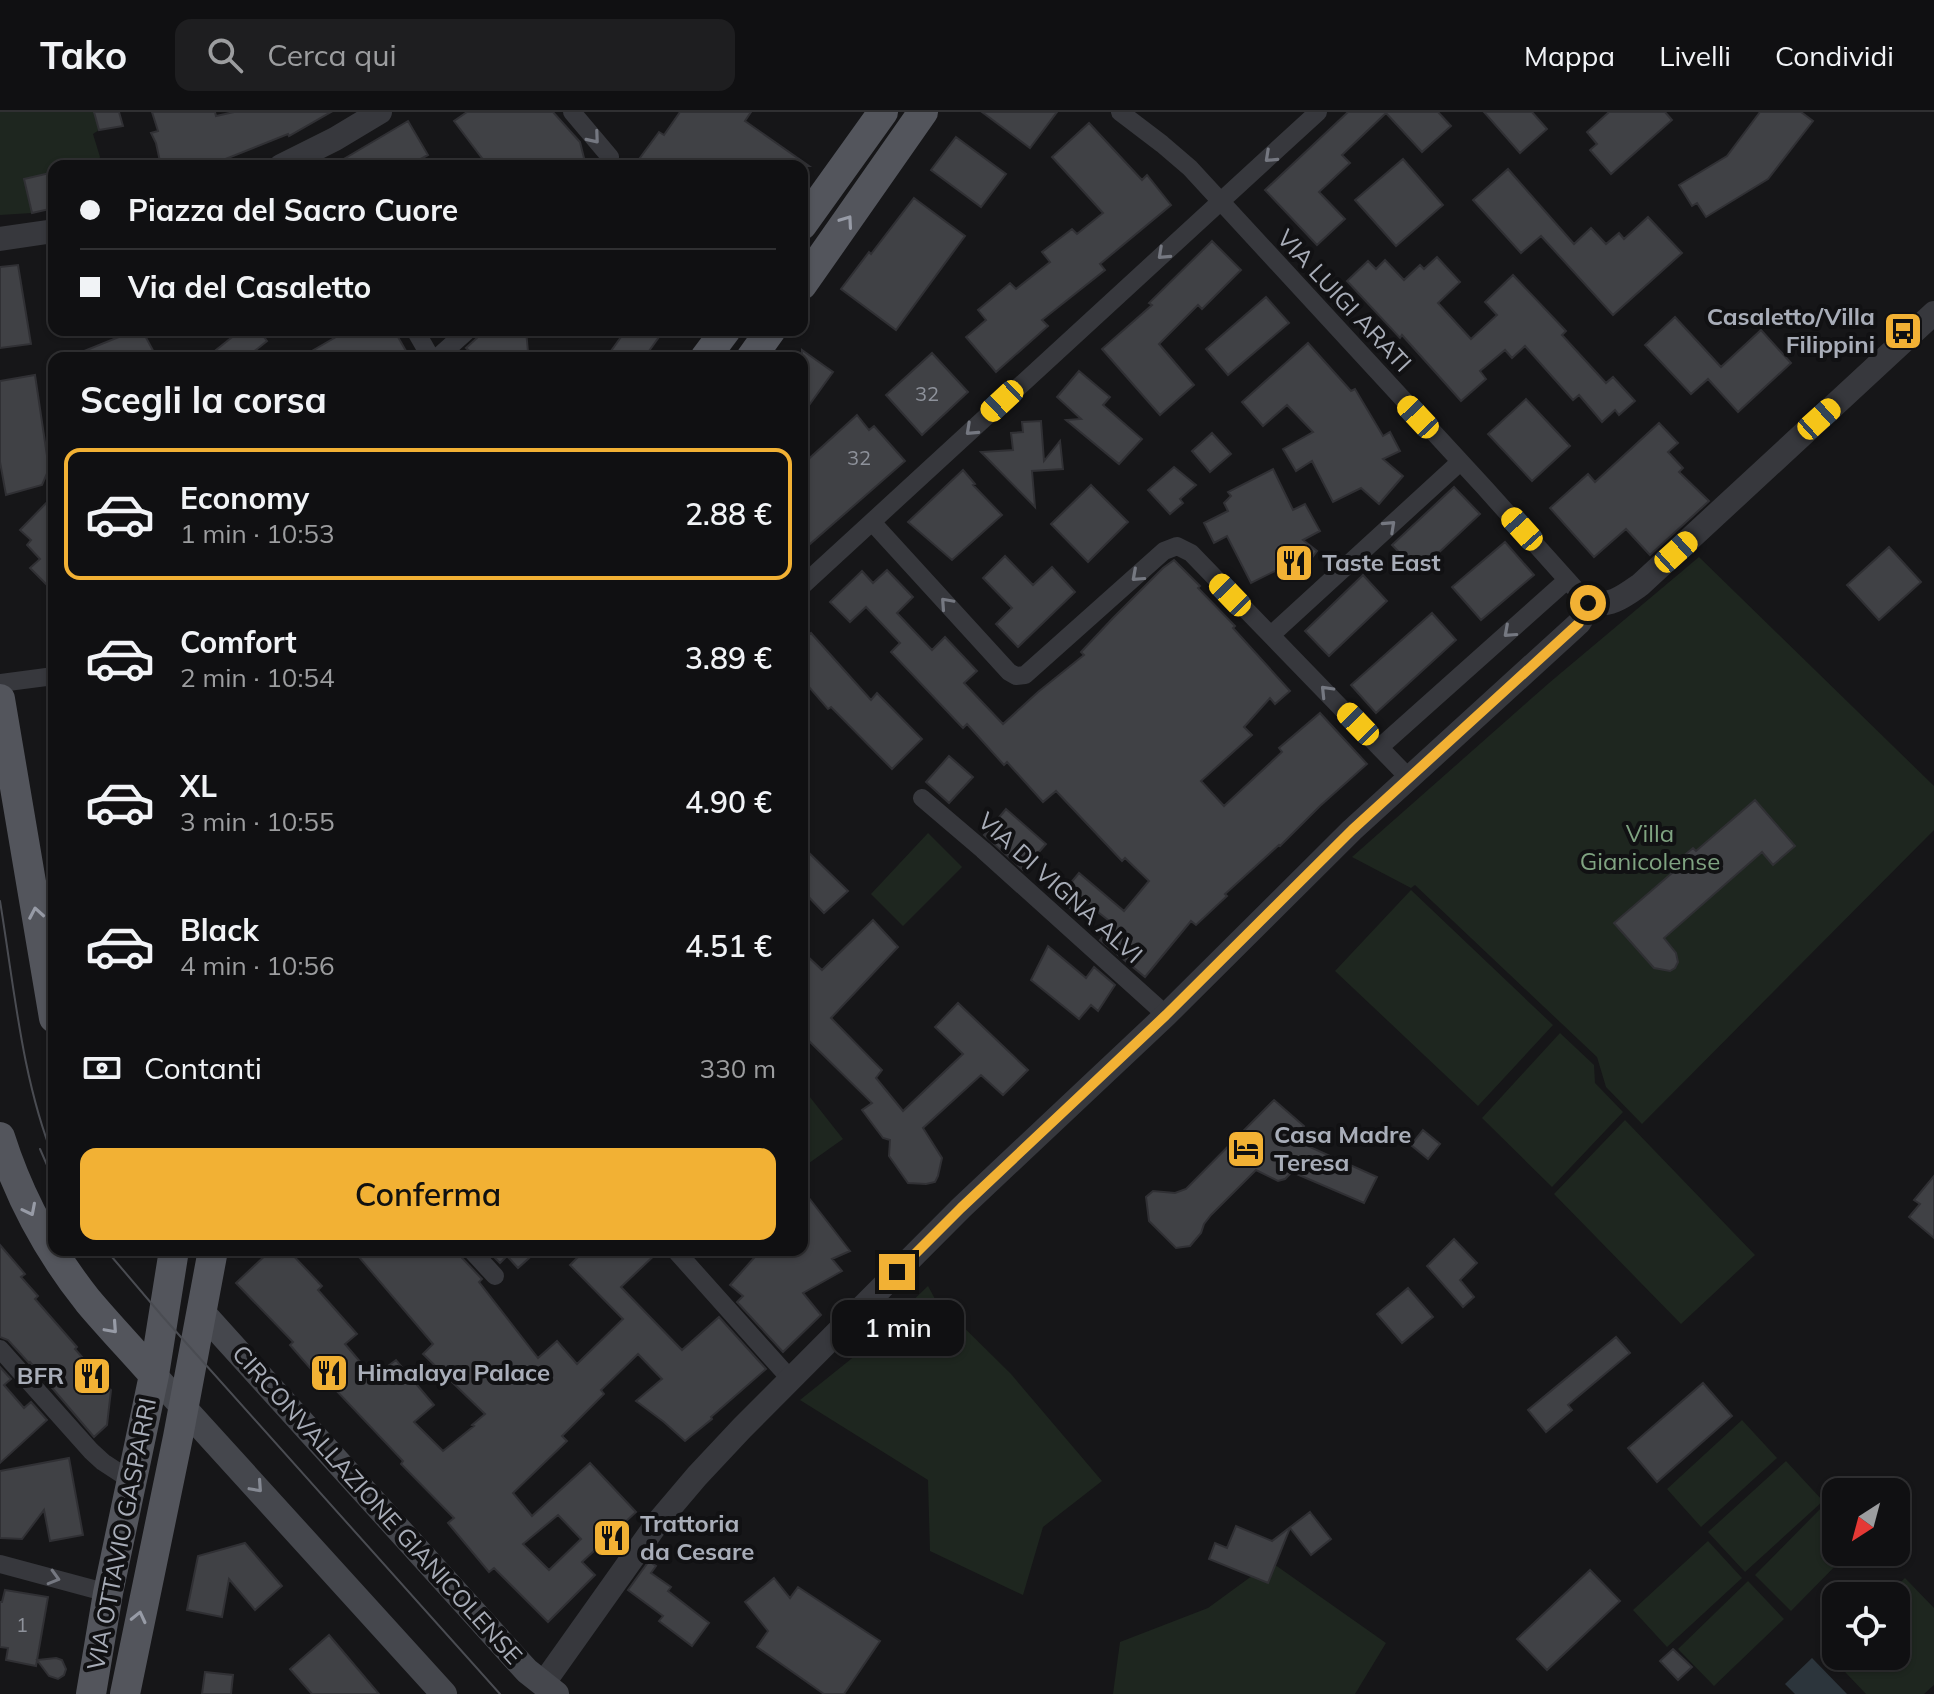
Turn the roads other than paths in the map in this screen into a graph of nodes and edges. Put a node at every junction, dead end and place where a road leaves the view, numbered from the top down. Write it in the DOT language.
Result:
graph roads {
  1 [pos="380,112"];
  2 [pos="572,112"];
  3 [pos="883,112"];
  4 [pos="923,112"];
  5 [pos="1120,112"];
  6 [pos="1318,112"];
  7 [pos="310,160"];
  8 [pos="609,160"];
  9 [pos="1220,202"];
  10 [pos="808,217"];
  11 [pos="48,232"];
  12 [pos="0,239"];
  13 [pos="808,276"];
  14 [pos="1934,313"];
  15 [pos="461,336"];
  16 [pos="441,352"];
  17 [pos="1460,462"];
  18 [pos="872,522"];
  19 [pos="1567,580"];
  20 [pos="808,581"];
  21 [pos="1588,603"];
  22 [pos="1271,635"];
  23 [pos="48,679"];
  24 [pos="0,700"];
  25 [pos="1380,747"];
  26 [pos="1409,778"];
  27 [pos="922,798"];
  28 [pos="48,983"];
  29 [pos="1166,1015"];
  30 [pos="0,1137"];
  31 [pos="48,1242"];
  32 [pos="57,1256"];
  33 [pos="212,1256"];
  34 [pos="477,1256"];
  35 [pos="680,1256"];
  36 [pos="172,1263"];
  37 [pos="495,1276"];
  38 [pos="201,1311"];
  39 [pos="0,1349"];
  40 [pos="786,1374"];
  41 [pos="154,1375"];
  42 [pos="183,1407"];
  43 [pos="132,1481"];
  44 [pos="0,1564"];
  45 [pos="108,1593"];
  46 [pos="550,1689"];
  47 [pos="91,1694"];
  48 [pos="125,1694"];
  49 [pos="444,1694"];
  1 -- 7 [label="street"];
  2 -- 8 [label="street, one-way"];
  3 -- 10 [label="main road"];
  13 -- 4 [label="main road, one-way"];
  5 -- 9 [label="street, VIA LUIGI ARATI"];
  6 -- 9 [label="street, one-way"];
  9 -- 17 [label="street, VIA LUIGI ARATI"];
  9 -- 18 [label="street, one-way"];
  11 -- 12 [label="street"];
  14 -- 21 [label="street"];
  15 -- 16 [label="street"];
  17 -- 19 [label="street, VIA LUIGI ARATI"];
  22 -- 17 [label="street, one-way"];
  18 -- 20 [label="street"];
  22 -- 18 [label="street, one-way"];
  19 -- 21 [label="street, VIA LUIGI ARATI"];
  19 -- 25 [label="street, one-way"];
  21 -- 26 [label="street"];
  25 -- 22 [label="street, one-way"];
  23 -- 24 [label="street"];
  28 -- 24 [label="main road, one-way"];
  25 -- 26 [label="street"];
  26 -- 29 [label="street"];
  27 -- 29 [label="street, VIA DI VIGNA ALVI"];
  29 -- 46 [label="street"];
  30 -- 31 [label="main road, one-way"];
  32 -- 41 [label="main road, one-way"];
  33 -- 38 [label="main road"];
  34 -- 37 [label="street"];
  35 -- 40 [label="street"];
  36 -- 38 [label="main road, CIRCONVALLAZIONE GIANICOLENSE"];
  36 -- 41 [label="main road"];
  38 -- 42 [label="main road, CIRCONVALLAZIONE GIANICOLENSE"];
  38 -- 46 [label="main road, CIRCONVALLAZIONE GIANICOLENSE"];
  39 -- 43 [label="street"];
  41 -- 42 [label="main road"];
  41 -- 43 [label="main road, VIA OTTAVIO GASPARRI"];
  48 -- 42 [label="main road, VIA OTTAVIO GASPARRI, one-way"];
  42 -- 49 [label="main road, one-way"];
  43 -- 45 [label="main road, VIA OTTAVIO GASPARRI"];
  44 -- 45 [label="street, one-way"];
  45 -- 47 [label="main road, VIA OTTAVIO GASPARRI"];
}
